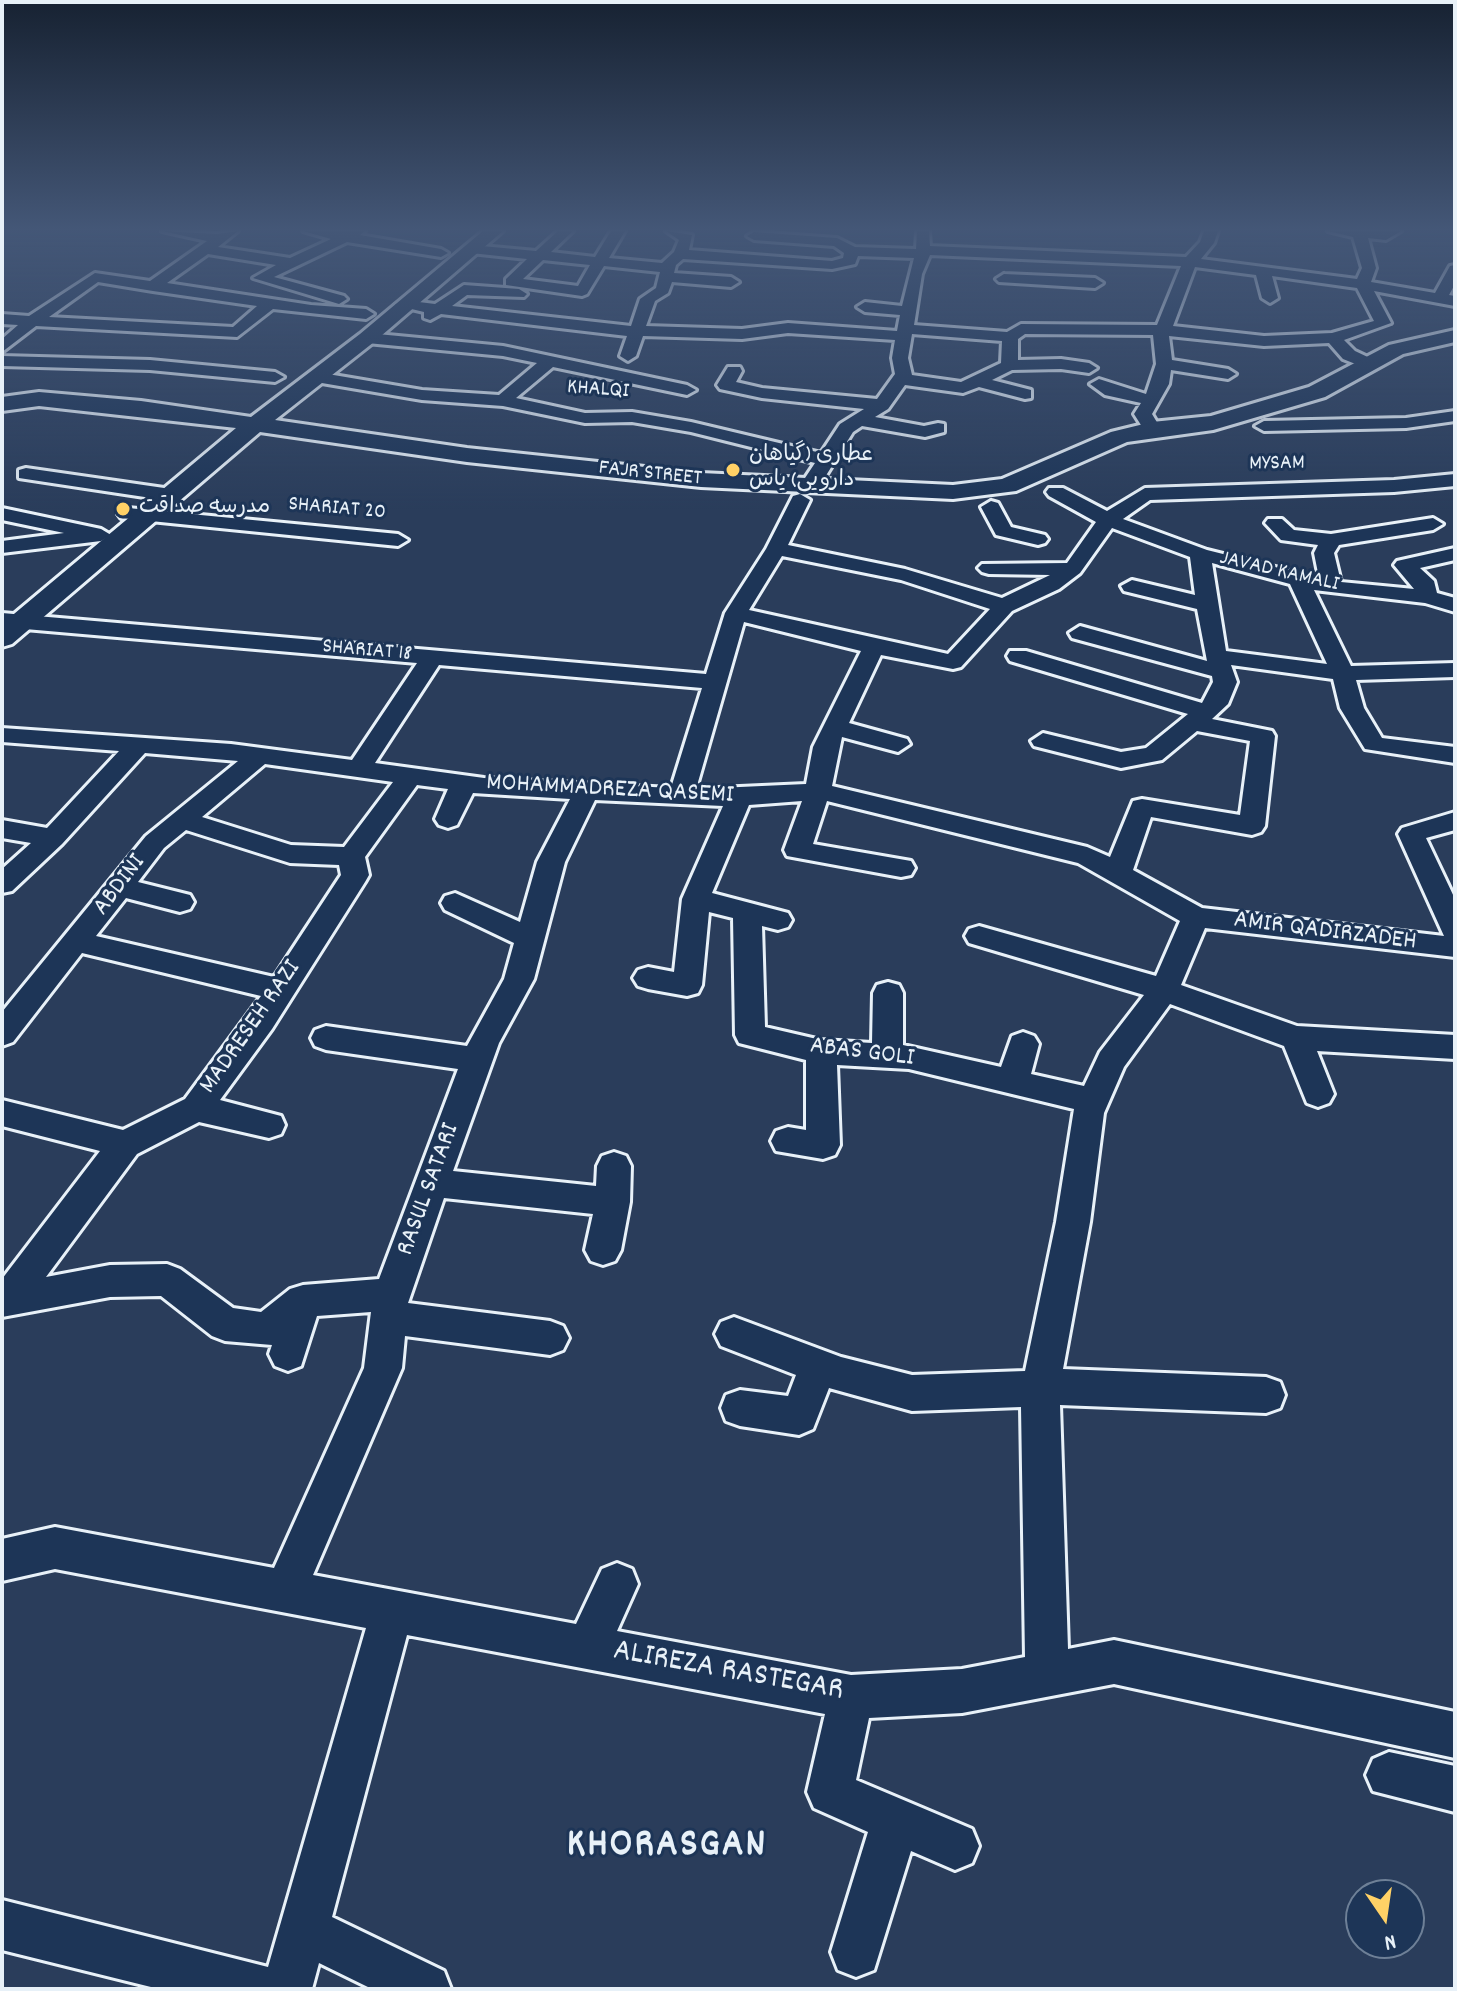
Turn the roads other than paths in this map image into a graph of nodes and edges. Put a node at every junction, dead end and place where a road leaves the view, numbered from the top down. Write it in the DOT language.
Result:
graph roads {
  1 [pos="29,324"];
  2 [pos="59,324"];
  3 [pos="246,324"];
  4 [pos="354,324"];
  5 [pos="382,324"];
  6 [pos="425,324"];
  7 [pos="550,324"];
  8 [pos="641,324"];
  9 [pos="907,324"];
  10 [pos="1052,324"];
  11 [pos="1135,324"];
  12 [pos="1165,324"];
  13 [pos="1380,324"];
  14 [pos="104,327"];
  15 [pos="639,329"];
  16 [pos="1163,330"];
  17 [pos="237,332"];
  18 [pos="905,332"];
  19 [pos="712,333"];
  20 [pos="1010,337"];
  21 [pos="367,338"];
  22 [pos="1333,338"];
  23 [pos="412,341"];
  24 [pos="1450,342"];
  25 [pos="2,347"];
  26 [pos="699,351"];
  27 [pos="628,356"];
  28 [pos="551,360"];
  29 [pos="2,361"];
  30 [pos="59,362"];
  31 [pos="1164,364"];
  32 [pos="1368,364"];
  33 [pos="1009,365"];
  34 [pos="1089,368"];
  35 [pos="198,370"];
  36 [pos="734,371"];
  37 [pos="1228,374"];
  38 [pos="275,377"];
  39 [pos="316,377"];
  40 [pos="901,379"];
  41 [pos="977,381"];
  42 [pos="1099,384"];
  43 [pos="663,385"];
  44 [pos="371,387"];
  45 [pos="687,390"];
  46 [pos="296,394"];
  47 [pos="1025,394"];
  48 [pos="265,398"];
  49 [pos="1151,400"];
  50 [pos="503,401"];
  51 [pos="8,404"];
  52 [pos="882,405"];
  53 [pos="190,413"];
  54 [pos="1455,416"];
  55 [pos="632,417"];
  56 [pos="859,420"];
  57 [pos="1264,426"];
  58 [pos="938,428"];
  59 [pos="1152,429"];
  60 [pos="1410,430"];
  61 [pos="314,433"];
  62 [pos="240,434"];
  63 [pos="1443,435"];
  64 [pos="826,460"];
  65 [pos="26,474"];
  66 [pos="1455,480"];
  67 [pos="806,492"];
  68 [pos="1056,492"];
  69 [pos="991,507"];
  70 [pos="2,514"];
  71 [pos="136,515"];
  72 [pos="1108,520"];
  73 [pos="1275,523"];
  74 [pos="1433,524"];
  75 [pos="1038,539"];
  76 [pos="398,540"];
  77 [pos="1331,540"];
  78 [pos="2,547"];
  79 [pos="776,549"];
  80 [pos="1200,554"];
  81 [pos="1455,554"];
  82 [pos="989,568"];
  83 [pos="1073,569"];
  84 [pos="1299,581"];
  85 [pos="1132,586"];
  86 [pos="1332,588"];
  87 [pos="1427,597"];
  88 [pos="1207,605"];
  89 [pos="1455,605"];
  90 [pos="1004,606"];
  91 [pos="736,613"];
  92 [pos="7,624"];
  93 [pos="1080,633"];
  94 [pos="874,647"];
  95 [pos="1018,656"];
  96 [pos="432,658"];
  97 [pos="1219,664"];
  98 [pos="1455,670"];
  99 [pos="1343,673"];
  100 [pos="714,682"];
  101 [pos="1199,718"];
  102 [pos="835,727"];
  103 [pos="2,735"];
  104 [pos="1043,741"];
  105 [pos="898,744"];
  106 [pos="138,746"];
  107 [pos="1455,755"];
  108 [pos="259,756"];
  109 [pos="359,769"];
  110 [pos="410,776"];
  111 [pos="464,783"];
  112 [pos="818,791"];
  113 [pos="586,792"];
  114 [pos="681,797"];
  115 [pos="739,798"];
  116 [pos="181,819"];
  117 [pos="448,819"];
  118 [pos="1455,821"];
  119 [pos="2,829"];
  120 [pos="53,838"];
  121 [pos="351,856"];
  122 [pos="901,868"];
  123 [pos="1118,873"];
  124 [pos="2,884"];
  125 [pos="121,887"];
  126 [pos="696,899"];
  127 [pos="180,902"];
  128 [pos="455,903"];
  129 [pos="747,912"];
  130 [pos="1196,917"];
  131 [pos="778,920"];
  132 [pos="1455,930"];
  133 [pos="979,936"];
  134 [pos="530,938"];
  135 [pos="78,942"];
  136 [pos="1455,947"];
  137 [pos="648,978"];
  138 [pos="280,989"];
  139 [pos="1164,990"];
  140 [pos="888,993"];
  141 [pos="2,1034"];
  142 [pos="326,1038"];
  143 [pos="1296,1038"];
  144 [pos="1023,1044"];
  145 [pos="1455,1047"];
  146 [pos="821,1052"];
  147 [pos="887,1056"];
  148 [pos="478,1060"];
  149 [pos="1013,1082"];
  150 [pos="1318,1094"];
  151 [pos="1093,1101"];
  152 [pos="196,1108"];
  153 [pos="2,1113"];
  154 [pos="269,1125"];
  155 [pos="788,1141"];
  156 [pos="125,1144"];
  157 [pos="614,1166"];
  158 [pos="433,1183"];
  159 [pos="613,1202"];
  160 [pos="603,1250"];
  161 [pos="5,1301"];
  162 [pos="303,1301"];
  163 [pos="390,1306"];
  164 [pos="734,1334"];
  165 [pos="550,1338"];
  166 [pos="288,1354"];
  167 [pos="819,1366"];
  168 [pos="1040,1391"];
  169 [pos="1266,1395"];
  170 [pos="740,1408"];
  171 [pos="2,1560"];
  172 [pos="617,1584"];
  173 [pos="285,1591"];
  174 [pos="392,1611"];
  175 [pos="587,1648"];
  176 [pos="1047,1673"];
  177 [pos="851,1697"];
  178 [pos="1455,1735"];
  179 [pos="1389,1775"];
  180 [pos="1455,1789"];
  181 [pos="896,1820"];
  182 [pos="955,1846"];
  183 [pos="2,1925"];
  184 [pos="303,1929"];
  185 [pos="856,1952"];
  186 [pos="261,1989"];
  187 [pos="287,1989"];
  188 [pos="426,1989"];
  1 -- 25 [label="street"];
  2 -- 14 [label="street"];
  3 -- 17 [label="street"];
  4 -- 48 [label="main road"];
  5 -- 21 [label="main road"];
  6 -- 23 [label="street"];
  7 -- 15 [label="street"];
  8 -- 15 [label="street"];
  9 -- 18 [label="street"];
  10 -- 20 [label="street"];
  11 -- 16 [label="street"];
  12 -- 16 [label="street"];
  13 -- 22 [label="street"];
  14 -- 17 [label="street"];
  14 -- 30 [label="street"];
  15 -- 19 [label="street"];
  15 -- 27 [label="street"];
  16 -- 22 [label="street"];
  16 -- 31 [label="street"];
  17 -- 35 [label="street"];
  18 -- 19 [label="street"];
  18 -- 20 [label="street"];
  18 -- 40 [label="street"];
  19 -- 26 [label="street"];
  20 -- 33 [label="street"];
  21 -- 23 [label="street"];
  21 -- 39 [label="main road"];
  22 -- 32 [label="street"];
  23 -- 28 [label="street"];
  23 -- 44 [label="street"];
  24 -- 32 [label="main road, FAJR STREET"];
  24 -- 57 [label="main road"];
  28 -- 43 [label="street"];
  28 -- 50 [label="street"];
  29 -- 30 [label="street"];
  30 -- 35 [label="street"];
  31 -- 37 [label="street"];
  31 -- 49 [label="street"];
  32 -- 59 [label="main road, FAJR STREET"];
  33 -- 34 [label="street"];
  33 -- 41 [label="street"];
  35 -- 38 [label="street"];
  36 -- 52 [label="street"];
  39 -- 44 [label="street, KHALQI"];
  39 -- 46 [label="main road"];
  40 -- 41 [label="street"];
  40 -- 52 [label="street"];
  41 -- 47 [label="street"];
  42 -- 49 [label="street"];
  43 -- 45 [label="street"];
  43 -- 55 [label="street"];
  44 -- 50 [label="street, KHALQI"];
  46 -- 61 [label="main road"];
  46 -- 62 [label="main road"];
  48 -- 53 [label="main road"];
  48 -- 62 [label="main road"];
  49 -- 59 [label="street"];
  50 -- 55 [label="street, KHALQI"];
  51 -- 53 [label="main road, FAJR STREET"];
  51 -- 62 [label="main road"];
  52 -- 56 [label="street"];
  53 -- 62 [label="main road, FAJR STREET"];
  54 -- 60 [label="street"];
  55 -- 64 [label="street, KHALQI"];
  56 -- 58 [label="street"];
  56 -- 64 [label="street"];
  57 -- 60 [label="street"];
  57 -- 68 [label="main road"];
  59 -- 67 [label="main road, FAJR STREET"];
  60 -- 63 [label="street"];
  61 -- 62 [label="main road, FAJR STREET"];
  61 -- 67 [label="main road, FAJR STREET"];
  62 -- 67 [label="main road"];
  62 -- 71 [label="main road"];
  64 -- 67 [label="street"];
  65 -- 71 [label="street"];
  66 -- 72 [label="street, MYSAM"];
  67 -- 69 [label="main road"];
  67 -- 79 [label="street"];
  68 -- 69 [label="main road"];
  68 -- 72 [label="street, JAVAD KAMALI"];
  69 -- 75 [label="street"];
  70 -- 71 [label="street"];
  71 -- 76 [label="street, SHARIAT 20"];
  71 -- 78 [label="street"];
  71 -- 92 [label="main road"];
  72 -- 80 [label="street, JAVAD KAMALI"];
  72 -- 83 [label="street, MYSAM"];
  73 -- 77 [label="street"];
  74 -- 77 [label="street"];
  77 -- 86 [label="street"];
  79 -- 90 [label="street"];
  79 -- 91 [label="street"];
  80 -- 84 [label="street, JAVAD KAMALI"];
  80 -- 88 [label="street"];
  81 -- 87 [label="street"];
  82 -- 83 [label="street"];
  83 -- 90 [label="street"];
  84 -- 86 [label="street, JAVAD KAMALI"];
  84 -- 99 [label="street"];
  85 -- 88 [label="street"];
  86 -- 87 [label="street, JAVAD KAMALI"];
  87 -- 89 [label="street, JAVAD KAMALI"];
  88 -- 97 [label="street"];
  90 -- 94 [label="street"];
  91 -- 94 [label="street"];
  91 -- 100 [label="street"];
  92 -- 96 [label="street, SHARIAT 18"];
  93 -- 97 [label="street"];
  94 -- 102 [label="street"];
  95 -- 101 [label="street"];
  96 -- 100 [label="street, SHARIAT 18"];
  96 -- 109 [label="street"];
  97 -- 99 [label="street"];
  97 -- 101 [label="street"];
  98 -- 99 [label="street"];
  99 -- 107 [label="street"];
  100 -- 114 [label="street"];
  101 -- 104 [label="street"];
  101 -- 123 [label="street"];
  102 -- 105 [label="street"];
  102 -- 112 [label="street"];
  103 -- 106 [label="street, MOHAMMADREZA QASEMI"];
  106 -- 108 [label="street, MOHAMMADREZA QASEMI"];
  106 -- 120 [label="street"];
  108 -- 109 [label="street, MOHAMMADREZA QASEMI"];
  108 -- 116 [label="street, ABDINI"];
  109 -- 110 [label="street, MOHAMMADREZA QASEMI"];
  110 -- 111 [label="street, MOHAMMADREZA QASEMI"];
  110 -- 121 [label="street, MADRESEH RAZI"];
  111 -- 113 [label="street, MOHAMMADREZA QASEMI"];
  111 -- 117 [label="street"];
  112 -- 115 [label="street, MOHAMMADREZA QASEMI"];
  112 -- 122 [label="street"];
  112 -- 123 [label="street, MOHAMMADREZA QASEMI"];
  113 -- 114 [label="street, MOHAMMADREZA QASEMI"];
  113 -- 134 [label="street, RASUL SATARI"];
  114 -- 115 [label="street, MOHAMMADREZA QASEMI"];
  115 -- 126 [label="street"];
  116 -- 121 [label="street"];
  116 -- 125 [label="street, ABDINI"];
  118 -- 132 [label="street"];
  119 -- 120 [label="street"];
  120 -- 124 [label="street"];
  121 -- 138 [label="street, MADRESEH RAZI"];
  123 -- 130 [label="street, MOHAMMADREZA QASEMI"];
  125 -- 127 [label="street"];
  125 -- 135 [label="street, ABDINI"];
  126 -- 129 [label="street"];
  126 -- 137 [label="street"];
  128 -- 134 [label="street"];
  129 -- 131 [label="street"];
  129 -- 146 [label="street, ABAS GOLI"];
  130 -- 136 [label="street, AMIR QADIRZADEH"];
  130 -- 139 [label="street"];
  133 -- 139 [label="street"];
  134 -- 148 [label="street, RASUL SATARI"];
  135 -- 138 [label="street"];
  135 -- 141 [label="street, ABDINI"];
  138 -- 152 [label="street, MADRESEH RAZI"];
  139 -- 143 [label="street"];
  139 -- 151 [label="street"];
  140 -- 147 [label="street"];
  142 -- 148 [label="street"];
  143 -- 145 [label="street"];
  143 -- 150 [label="street"];
  144 -- 149 [label="street"];
  146 -- 147 [label="street, ABAS GOLI"];
  146 -- 155 [label="street"];
  147 -- 149 [label="street, ABAS GOLI"];
  148 -- 158 [label="street, RASUL SATARI"];
  149 -- 151 [label="street, ABAS GOLI"];
  151 -- 168 [label="street"];
  152 -- 154 [label="street"];
  152 -- 156 [label="street, MADRESEH RAZI"];
  153 -- 156 [label="street"];
  156 -- 161 [label="street"];
  157 -- 159 [label="street"];
  158 -- 159 [label="street"];
  158 -- 163 [label="street, RASUL SATARI"];
  159 -- 160 [label="street"];
  161 -- 162 [label="street"];
  162 -- 163 [label="street"];
  162 -- 166 [label="street"];
  163 -- 165 [label="street"];
  163 -- 173 [label="street, RASUL SATARI"];
  164 -- 167 [label="street"];
  167 -- 168 [label="street"];
  167 -- 170 [label="street"];
  168 -- 169 [label="street"];
  168 -- 176 [label="street"];
  171 -- 173 [label="street, ALIREZA RASTEGAR"];
  172 -- 175 [label="street"];
  173 -- 174 [label="street, ALIREZA RASTEGAR"];
  174 -- 175 [label="street, ALIREZA RASTEGAR"];
  174 -- 184 [label="street"];
  175 -- 177 [label="street, ALIREZA RASTEGAR"];
  176 -- 177 [label="street, ALIREZA RASTEGAR"];
  176 -- 178 [label="street, ALIREZA RASTEGAR"];
  177 -- 181 [label="street"];
  179 -- 180 [label="street"];
  181 -- 182 [label="street"];
  181 -- 185 [label="street"];
  183 -- 186 [label="street"];
  184 -- 187 [label="street"];
  184 -- 188 [label="street"];
}
